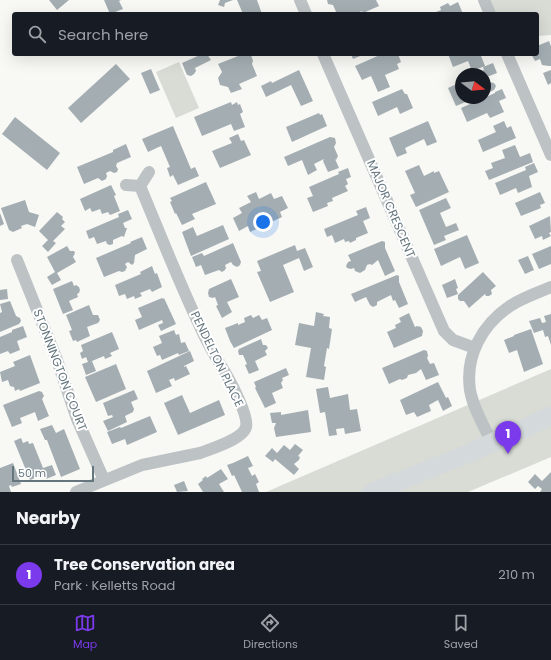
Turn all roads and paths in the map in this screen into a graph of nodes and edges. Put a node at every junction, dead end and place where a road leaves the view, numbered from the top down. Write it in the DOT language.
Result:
graph roads {
  1 [pos="300,0"];
  2 [pos="484,0"];
  3 [pos="305,12"];
  4 [pos="489,12"];
  5 [pos="324,56"];
  6 [pos="509,56"];
  7 [pos="551,155"];
  8 [pos="149,172"];
  9 [pos="126,184"];
  10 [pos="140,186"];
  11 [pos="17,260"];
  12 [pos="551,287"];
  13 [pos="475,348"];
  14 [pos="551,416"];
  15 [pos="492,443"];
  16 [pos="104,480"];
  17 [pos="76,492"];
  18 [pos="372,492"];
  1 -- 3 [label="street"];
  2 -- 4 [label="street"];
  5 -- 13 [label="street, MAJOR CRESCENT"];
  6 -- 7 [label="street"];
  8 -- 10 [label="street"];
  9 -- 10 [label="street"];
  10 -- 16 [label="street, PENDELTON PLACE"];
  11 -- 16 [label="street, STONNINGTON COURT"];
  12 -- 13 [label="street"];
  13 -- 15 [label="street"];
  14 -- 15 [label="main road"];
  15 -- 18 [label="main road"];
  16 -- 17 [label="street, PENDELTON PLACE"];
}
